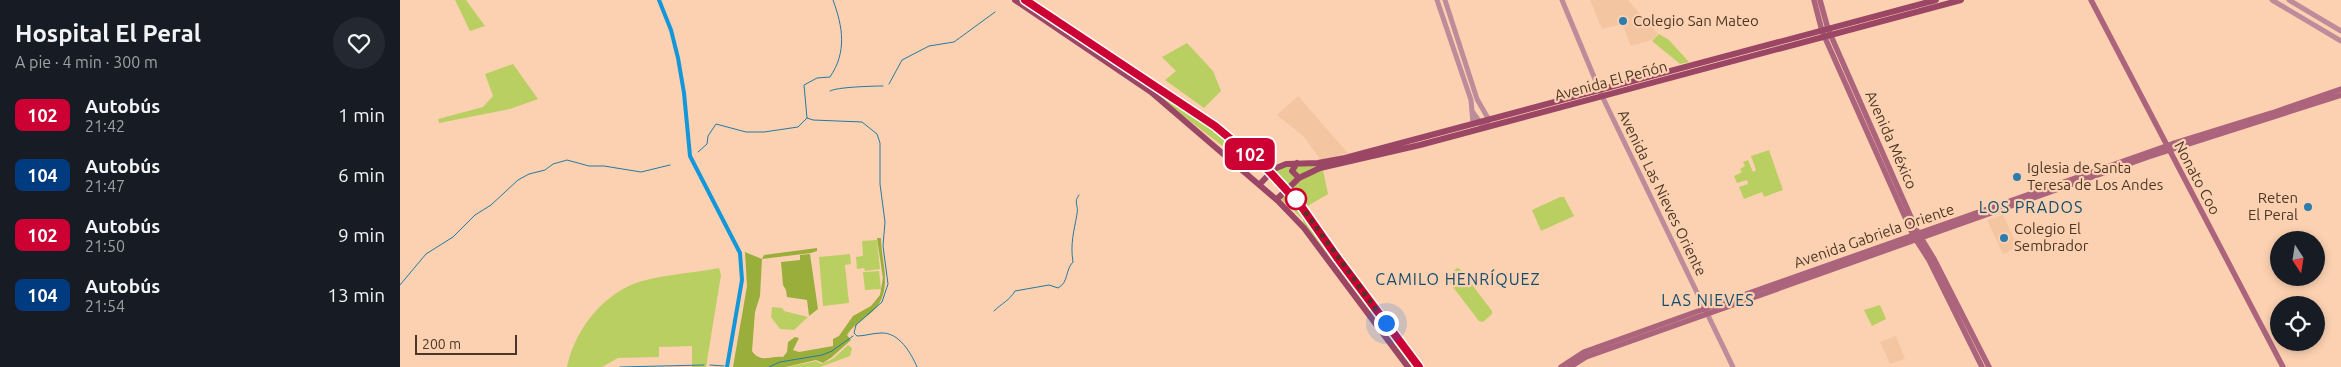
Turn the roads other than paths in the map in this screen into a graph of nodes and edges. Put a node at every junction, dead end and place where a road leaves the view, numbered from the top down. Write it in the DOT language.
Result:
graph roads {
  1 [pos="1015,0"];
  2 [pos="1025,0"];
  3 [pos="1437,0"];
  4 [pos="1445,0"];
  5 [pos="1562,0"];
  6 [pos="1814,0"];
  7 [pos="1820,0"];
  8 [pos="1936,0"];
  9 [pos="1961,0"];
  10 [pos="2091,0"];
  11 [pos="2272,0"];
  12 [pos="2290,0"];
  13 [pos="2341,31"];
  14 [pos="1827,33"];
  15 [pos="2341,41"];
  16 [pos="2341,89"];
  17 [pos="1601,93"];
  18 [pos="2341,95"];
  19 [pos="1489,120"];
  20 [pos="1479,125"];
  21 [pos="1239,145"];
  22 [pos="2167,148"];
  23 [pos="1230,157"];
  24 [pos="1296,163"];
  25 [pos="1271,172"];
  26 [pos="1299,178"];
  27 [pos="1260,184"];
  28 [pos="1287,189"];
  29 [pos="1277,199"];
  30 [pos="1917,237"];
  31 [pos="1706,311"];
  32 [pos="1408,367"];
  33 [pos="1419,367"];
  34 [pos="1561,367"];
  35 [pos="1570,367"];
  36 [pos="1733,367"];
  37 [pos="1982,367"];
  38 [pos="1988,367"];
  39 [pos="2283,367"];
  1 -- 23 [label="main road"];
  2 -- 21 [label="main road"];
  3 -- 20 [label="street"];
  4 -- 19 [label="street"];
  5 -- 17 [label="street, Avenida Las Nieves Oriente"];
  6 -- 14 [label="main road, Avenida México"];
  7 -- 14 [label="main road, Avenida México"];
  8 -- 14 [label="main road, Avenida El Peñón"];
  9 -- 14 [label="main road, Avenida El Peñón"];
  10 -- 22 [label="main road, Nonato Coo"];
  11 -- 15 [label="street"];
  12 -- 13 [label="street"];
  14 -- 17 [label="main road, Avenida El Peñón"];
  14 -- 30 [label="main road, Avenida México"];
  16 -- 22 [label="main road, Avenida Gabriela Oriente"];
  17 -- 19 [label="main road, Avenida El Peñón"];
  17 -- 20 [label="main road, Avenida El Peñón"];
  17 -- 31 [label="street, Avenida Las Nieves Oriente"];
  18 -- 22 [label="main road, Avenida Gabriela Oriente"];
  19 -- 20 [label="main road, Avenida El Peñón"];
  20 -- 24 [label="main road, Avenida El Peñón"];
  20 -- 26 [label="main road, Avenida El Peñón"];
  21 -- 23 [label="main road"];
  21 -- 25 [label="main road"];
  22 -- 30 [label="main road, Avenida Gabriela Oriente"];
  22 -- 39 [label="main road, Nonato Coo"];
  23 -- 27 [label="main road"];
  24 -- 25 [label="main road, Avenida El Peñón"];
  24 -- 26 [label="main road"];
  25 -- 27 [label="main road, Avenida El Peñón"];
  25 -- 28 [label="main road"];
  26 -- 28 [label="main road, Avenida El Peñón"];
  27 -- 29 [label="main road"];
  28 -- 29 [label="main road, Avenida El Peñón"];
  28 -- 33 [label="main road"];
  29 -- 32 [label="main road"];
  30 -- 31 [label="main road, Avenida Gabriela Oriente"];
  30 -- 37 [label="main road, Avenida México"];
  30 -- 38 [label="main road, Avenida México"];
  31 -- 34 [label="main road, Avenida Gabriela Oriente"];
  31 -- 35 [label="main road, Avenida Gabriela Oriente"];
  31 -- 36 [label="street, Avenida Las Nieves Oriente"];
}
